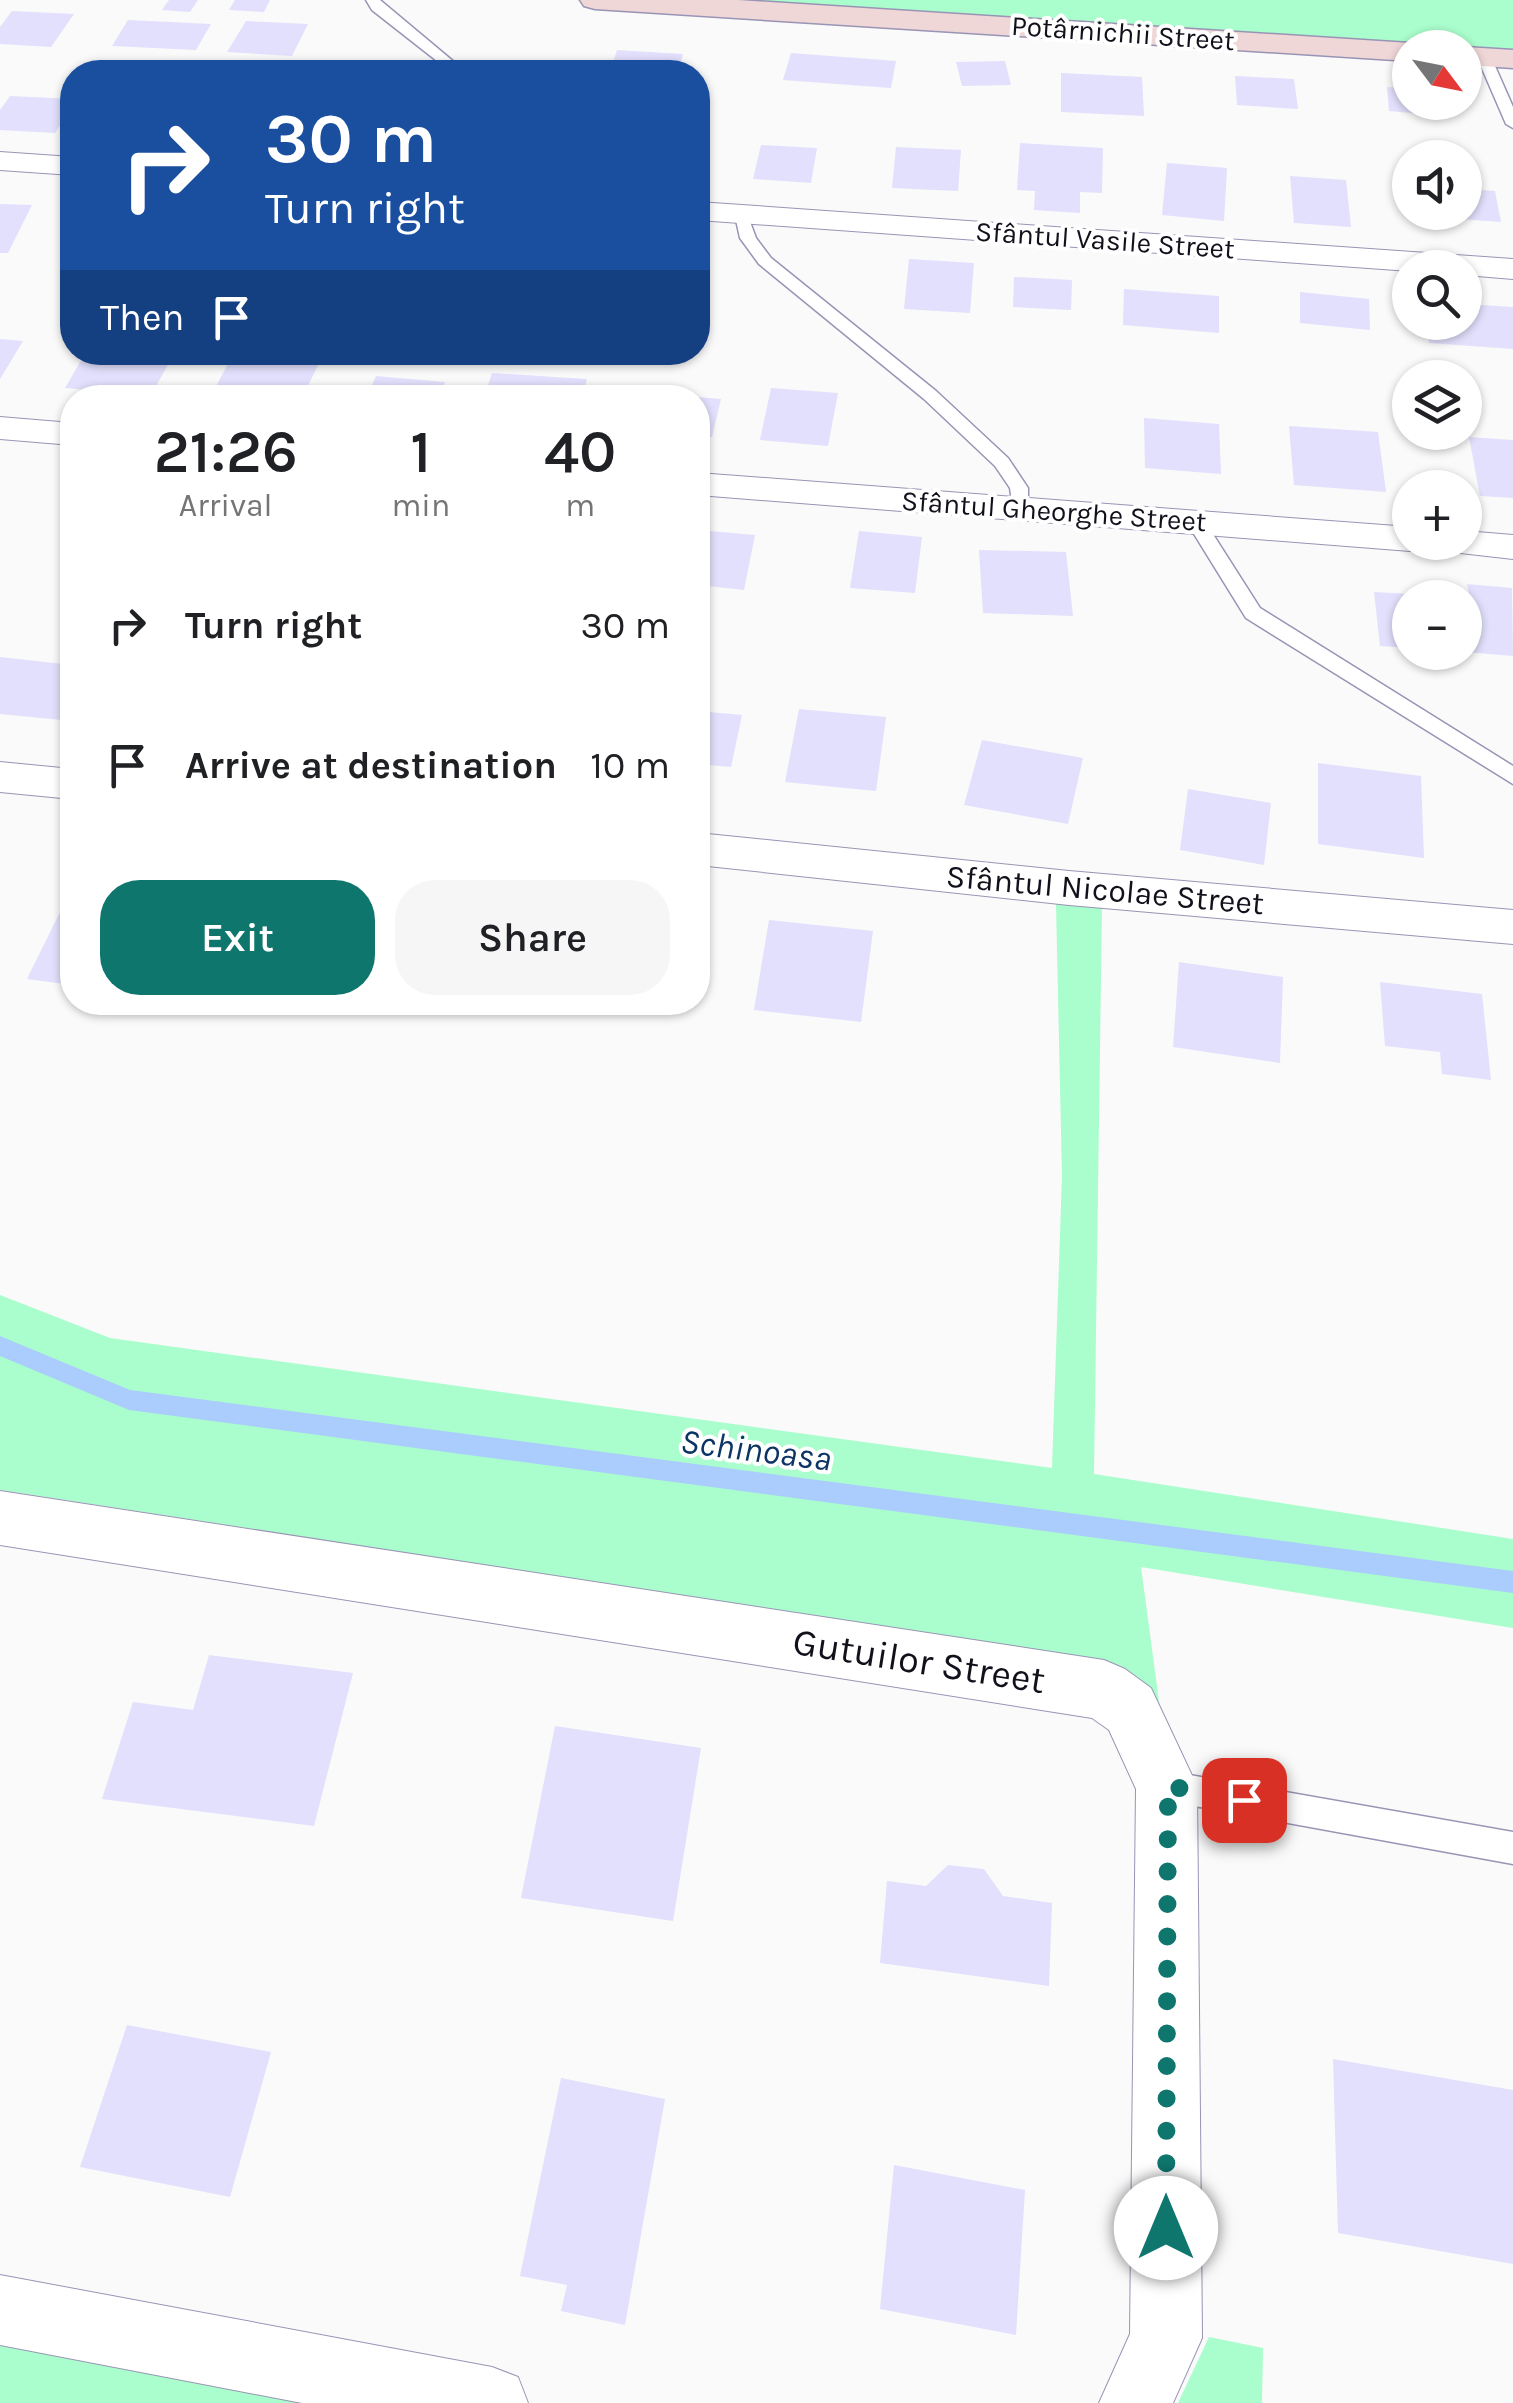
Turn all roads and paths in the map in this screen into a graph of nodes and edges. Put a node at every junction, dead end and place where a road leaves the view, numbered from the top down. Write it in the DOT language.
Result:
graph roads {
  1 [pos="373,0"];
  2 [pos="596,0"];
  3 [pos="1392,51"];
  4 [pos="1488,57"];
  5 [pos="443,60"];
  6 [pos="1513,124"];
  7 [pos="0,161"];
  8 [pos="60,165"];
  9 [pos="710,211"];
  10 [pos="740,214"];
  11 [pos="1513,270"];
  12 [pos="0,428"];
  13 [pos="60,433"];
  14 [pos="710,485"];
  15 [pos="1021,511"];
  16 [pos="1194,521"];
  17 [pos="1392,538"];
  18 [pos="1482,544"];
  19 [pos="1513,547"];
  20 [pos="1513,776"];
  21 [pos="0,777"];
  22 [pos="60,783"];
  23 [pos="710,850"];
  24 [pos="1513,927"];
  25 [pos="0,1518"];
  26 [pos="1168,1786"];
  27 [pos="1513,1848"];
  28 [pos="0,2310"];
  29 [pos="492,2403"];
  30 [pos="1135,2403"];
  1 -- 5 [label="lane"];
  2 -- 3 [label="street, Potârnichii Street"];
  4 -- 6 [label="lane"];
  7 -- 8 [label="street"];
  9 -- 10 [label="street, Sfântul Vasile Street"];
  10 -- 11 [label="street, Sfântul Vasile Street"];
  10 -- 15 [label="lane"];
  12 -- 13 [label="street"];
  14 -- 15 [label="street, Sfântul Gheorghe Street"];
  15 -- 16 [label="street, Sfântul Gheorghe Street"];
  16 -- 17 [label="street, Sfântul Gheorghe Street"];
  16 -- 20 [label="lane"];
  18 -- 19 [label="street"];
  21 -- 22 [label="street"];
  23 -- 24 [label="street, Sfântul Nicolae Street"];
  25 -- 26 [label="street, Gutuilor Street"];
  26 -- 27 [label="lane"];
  26 -- 30 [label="street, Gutuilor Street"];
  28 -- 29 [label="street"];
}
